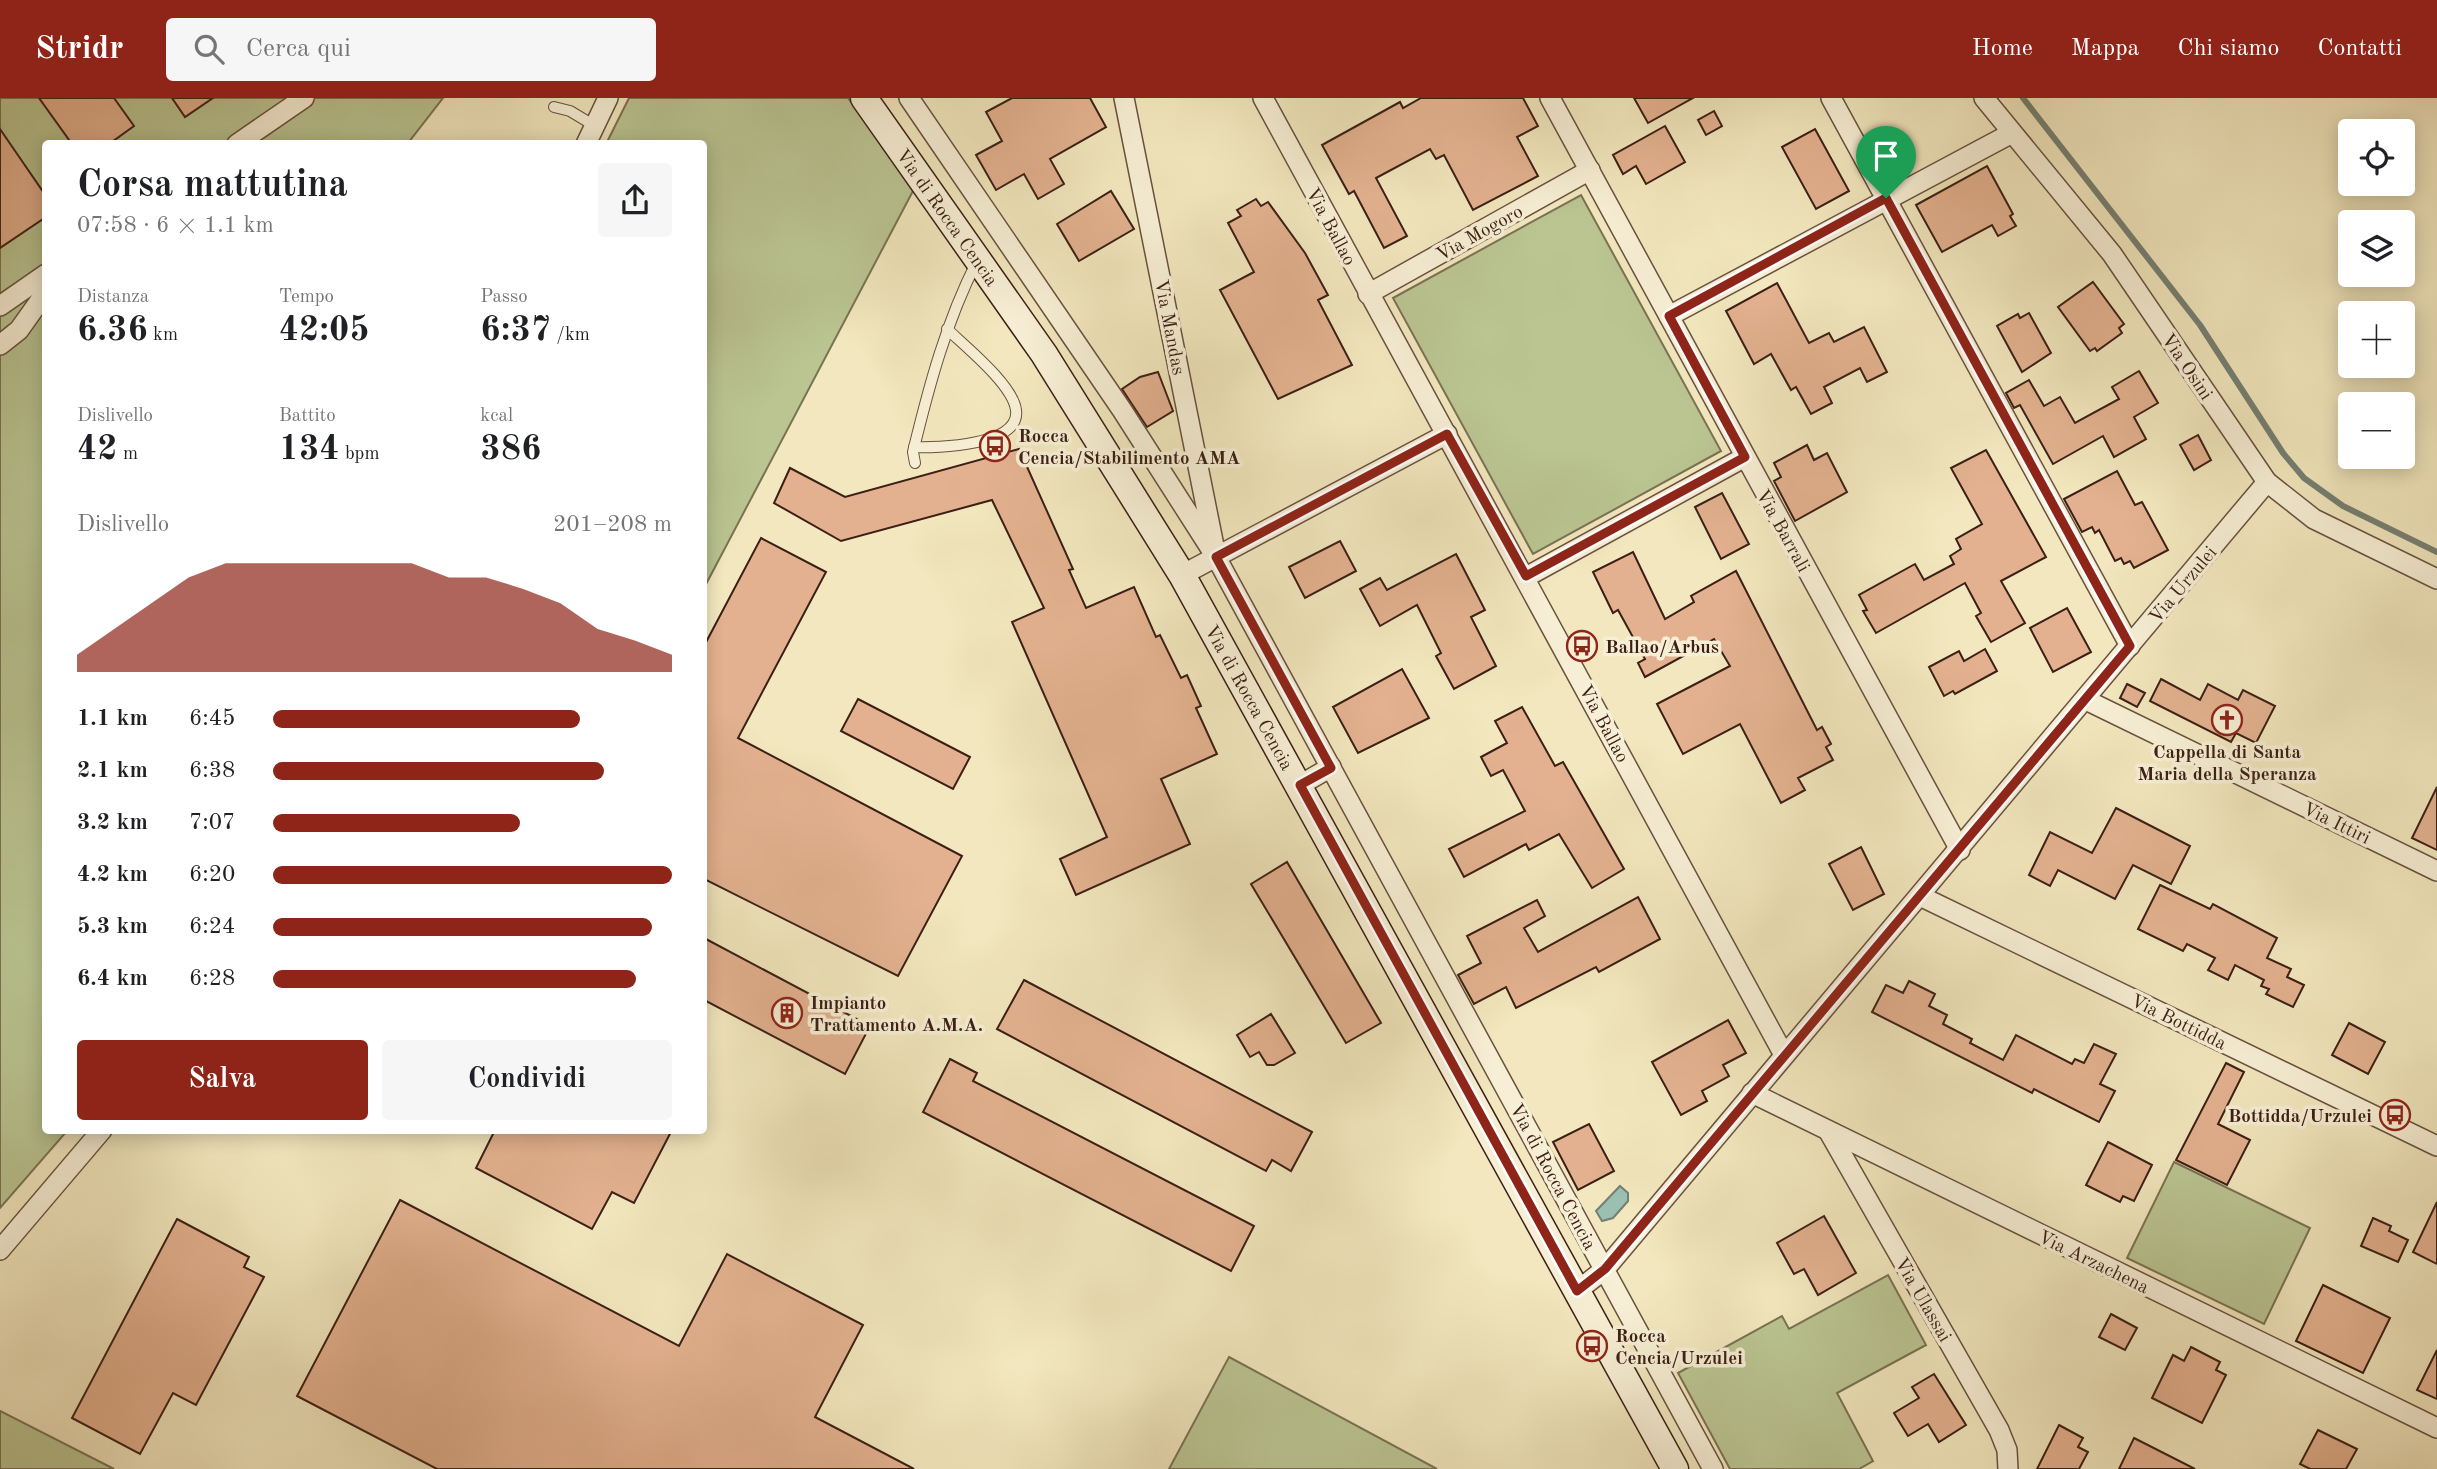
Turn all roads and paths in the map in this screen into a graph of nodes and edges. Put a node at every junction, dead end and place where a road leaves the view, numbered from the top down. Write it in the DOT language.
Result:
graph roads {
  1 [pos="304,98"];
  2 [pos="864,98"];
  3 [pos="909,98"];
  4 [pos="1124,98"];
  5 [pos="1263,98"];
  6 [pos="1550,98"];
  7 [pos="1832,98"];
  8 [pos="1984,98"];
  9 [pos="606,99"];
  10 [pos="554,107"];
  11 [pos="595,126"];
  12 [pos="2012,133"];
  13 [pos="243,140"];
  14 [pos="588,140"];
  15 [pos="1590,170"];
  16 [pos="1886,198"];
  17 [pos="978,259"];
  18 [pos="42,277"];
  19 [pos="1368,294"];
  20 [pos="42,298"];
  21 [pos="0,306"];
  22 [pos="1669,316"];
  23 [pos="947,329"];
  24 [pos="0,345"];
  25 [pos="1447,434"];
  26 [pos="914,447"];
  27 [pos="1745,457"];
  28 [pos="915,463"];
  29 [pos="2267,482"];
  30 [pos="1216,557"];
  31 [pos="1182,575"];
  32 [pos="1526,576"];
  33 [pos="2437,579"];
  34 [pos="2130,646"];
  35 [pos="2086,700"];
  36 [pos="1331,768"];
  37 [pos="1300,785"];
  38 [pos="1960,850"];
  39 [pos="2437,871"];
  40 [pos="1920,896"];
  41 [pos="1784,1055"];
  42 [pos="1752,1093"];
  43 [pos="1829,1132"];
  44 [pos="99,1134"];
  45 [pos="2437,1146"];
  46 [pos="0,1250"];
  47 [pos="1605,1269"];
  48 [pos="1577,1291"];
  49 [pos="2437,1428"];
  50 [pos="1675,1469"];
  51 [pos="1713,1469"];
  52 [pos="2008,1469"];
  1 -- 13 [label="street"];
  2 -- 17 [label="main road, Via di Rocca Cencia"];
  3 -- 30 [label="street, Via di Rocca Cencia"];
  4 -- 30 [label="street, Via Mandas"];
  5 -- 19 [label="street, Via Ballao"];
  6 -- 15 [label="street, Via Barrali"];
  7 -- 16 [label="street"];
  8 -- 12 [label="street, Via Osini"];
  9 -- 11 [label="street"];
  10 -- 11 [label="lane"];
  11 -- 14 [label="street"];
  12 -- 16 [label="street"];
  12 -- 29 [label="street, Via Osini"];
  15 -- 19 [label="street, Via Mogoro"];
  15 -- 22 [label="street, Via Barrali"];
  16 -- 22 [label="street"];
  16 -- 34 [label="street"];
  17 -- 23 [label="lane"];
  17 -- 31 [label="main road, Via di Rocca Cencia"];
  18 -- 21 [label="street"];
  19 -- 25 [label="street, Via Ballao"];
  20 -- 24 [label="street"];
  22 -- 27 [label="street, Via Barrali"];
  23 -- 26 [label="lane"];
  23 -- 26 [label="lane"];
  25 -- 30 [label="street"];
  25 -- 32 [label="street, Via Ballao"];
  26 -- 28 [label="lane"];
  27 -- 32 [label="street"];
  27 -- 38 [label="street, Via Barrali"];
  29 -- 33 [label="street, Via Osini"];
  29 -- 34 [label="street, Via Urzulei"];
  30 -- 31 [label="street"];
  30 -- 36 [label="street, Via di Rocca Cencia"];
  31 -- 37 [label="main road, Via di Rocca Cencia"];
  32 -- 41 [label="street, Via Ballao"];
  34 -- 35 [label="street, Via Urzulei"];
  35 -- 38 [label="street, Via Urzulei"];
  35 -- 39 [label="street, Via Ittiri"];
  36 -- 37 [label="street"];
  36 -- 47 [label="street, Via di Rocca Cencia"];
  37 -- 48 [label="main road, Via di Rocca Cencia"];
  38 -- 40 [label="street, Via Urzulei"];
  40 -- 41 [label="street, Via Urzulei"];
  40 -- 45 [label="street, Via Bottidda"];
  41 -- 42 [label="street, Via Urzulei"];
  42 -- 43 [label="street, Via Arzachena"];
  42 -- 47 [label="street, Via Urzulei"];
  43 -- 49 [label="street, Via Arzachena"];
  43 -- 52 [label="street, Via Ulassai"];
  44 -- 46 [label="street"];
  47 -- 48 [label="street, Via Urzulei"];
  47 -- 51 [label="street, Via di Rocca Cencia"];
  48 -- 50 [label="main road, Via di Rocca Cencia"];
}
